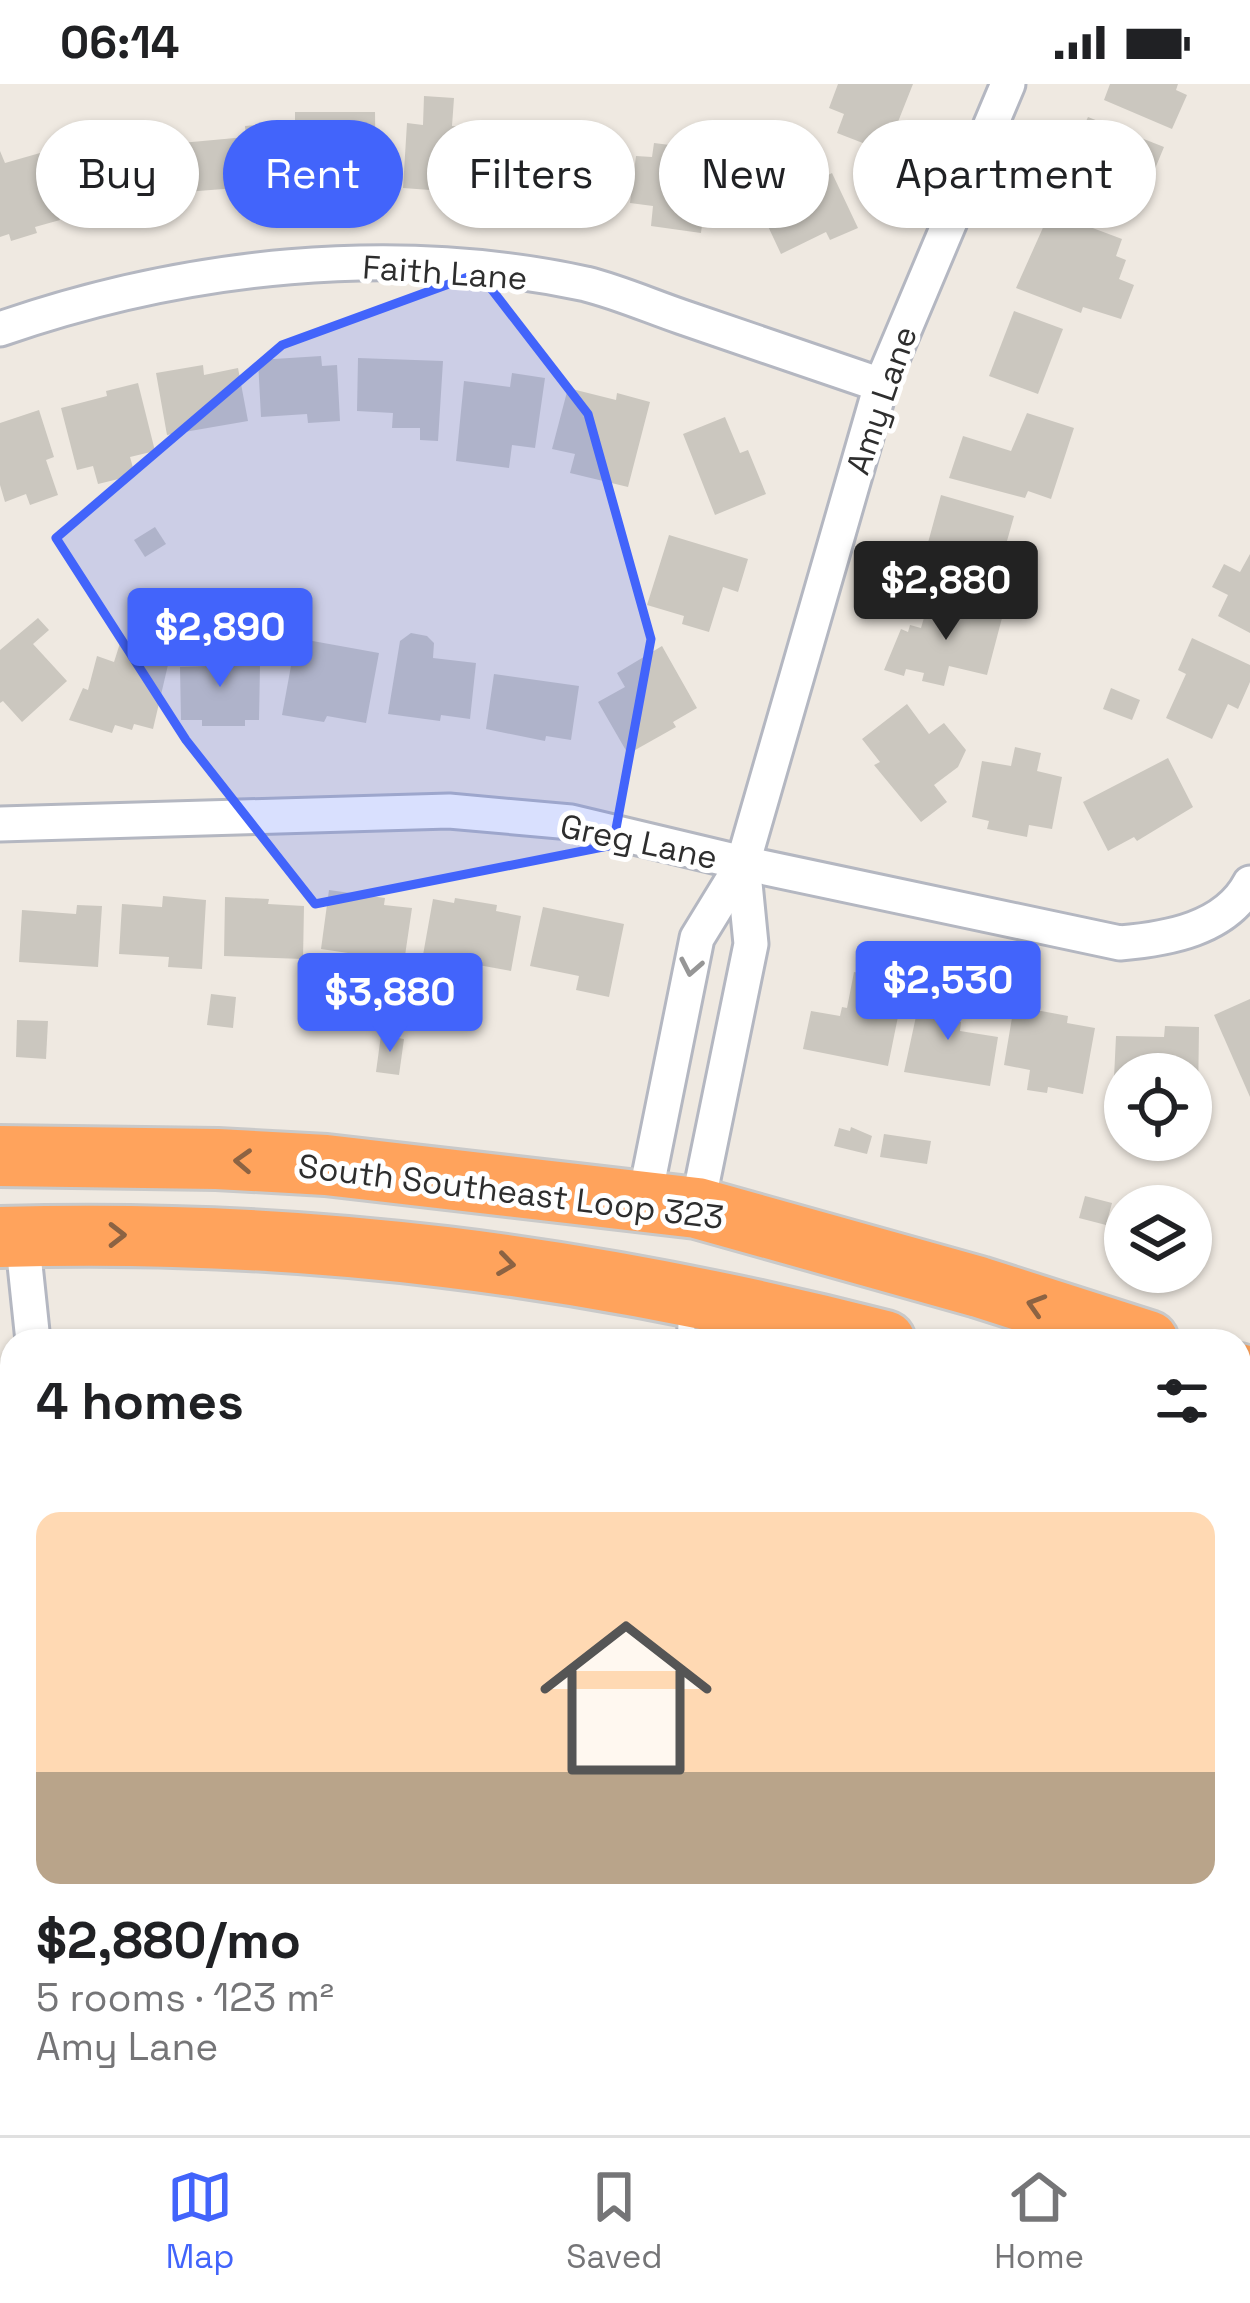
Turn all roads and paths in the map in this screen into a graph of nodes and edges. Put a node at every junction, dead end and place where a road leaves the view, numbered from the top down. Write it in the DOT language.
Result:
graph roads {
  1 [pos="1008,84"];
  2 [pos="0,329"];
  3 [pos="881,385"];
  4 [pos="0,824"];
  5 [pos="742,863"];
  6 [pos="1250,883"];
  7 [pos="0,1156"];
  8 [pos="671,1205"];
  9 [pos="11,1236"];
  10 [pos="687,1317"];
  11 [pos="30,1329"];
  12 [pos="786,1329"];
  13 [pos="1110,1329"];
  1 -- 3 [label="street, Amy Lane"];
  2 -- 3 [label="street, Faith Lane"];
  3 -- 5 [label="street, Amy Lane"];
  4 -- 5 [label="street, Greg Lane"];
  5 -- 6 [label="street, Greg Lane"];
  5 -- 8 [label="street, Amy Lane"];
  5 -- 8 [label="street, Amy Lane, one-way"];
  8 -- 7 [label="highway, South Southeast Loop 323, one-way"];
  13 -- 8 [label="highway, South Southeast Loop 323, one-way"];
  9 -- 10 [label="highway, one-way"];
  9 -- 11 [label="street"];
  10 -- 12 [label="highway"];
}
